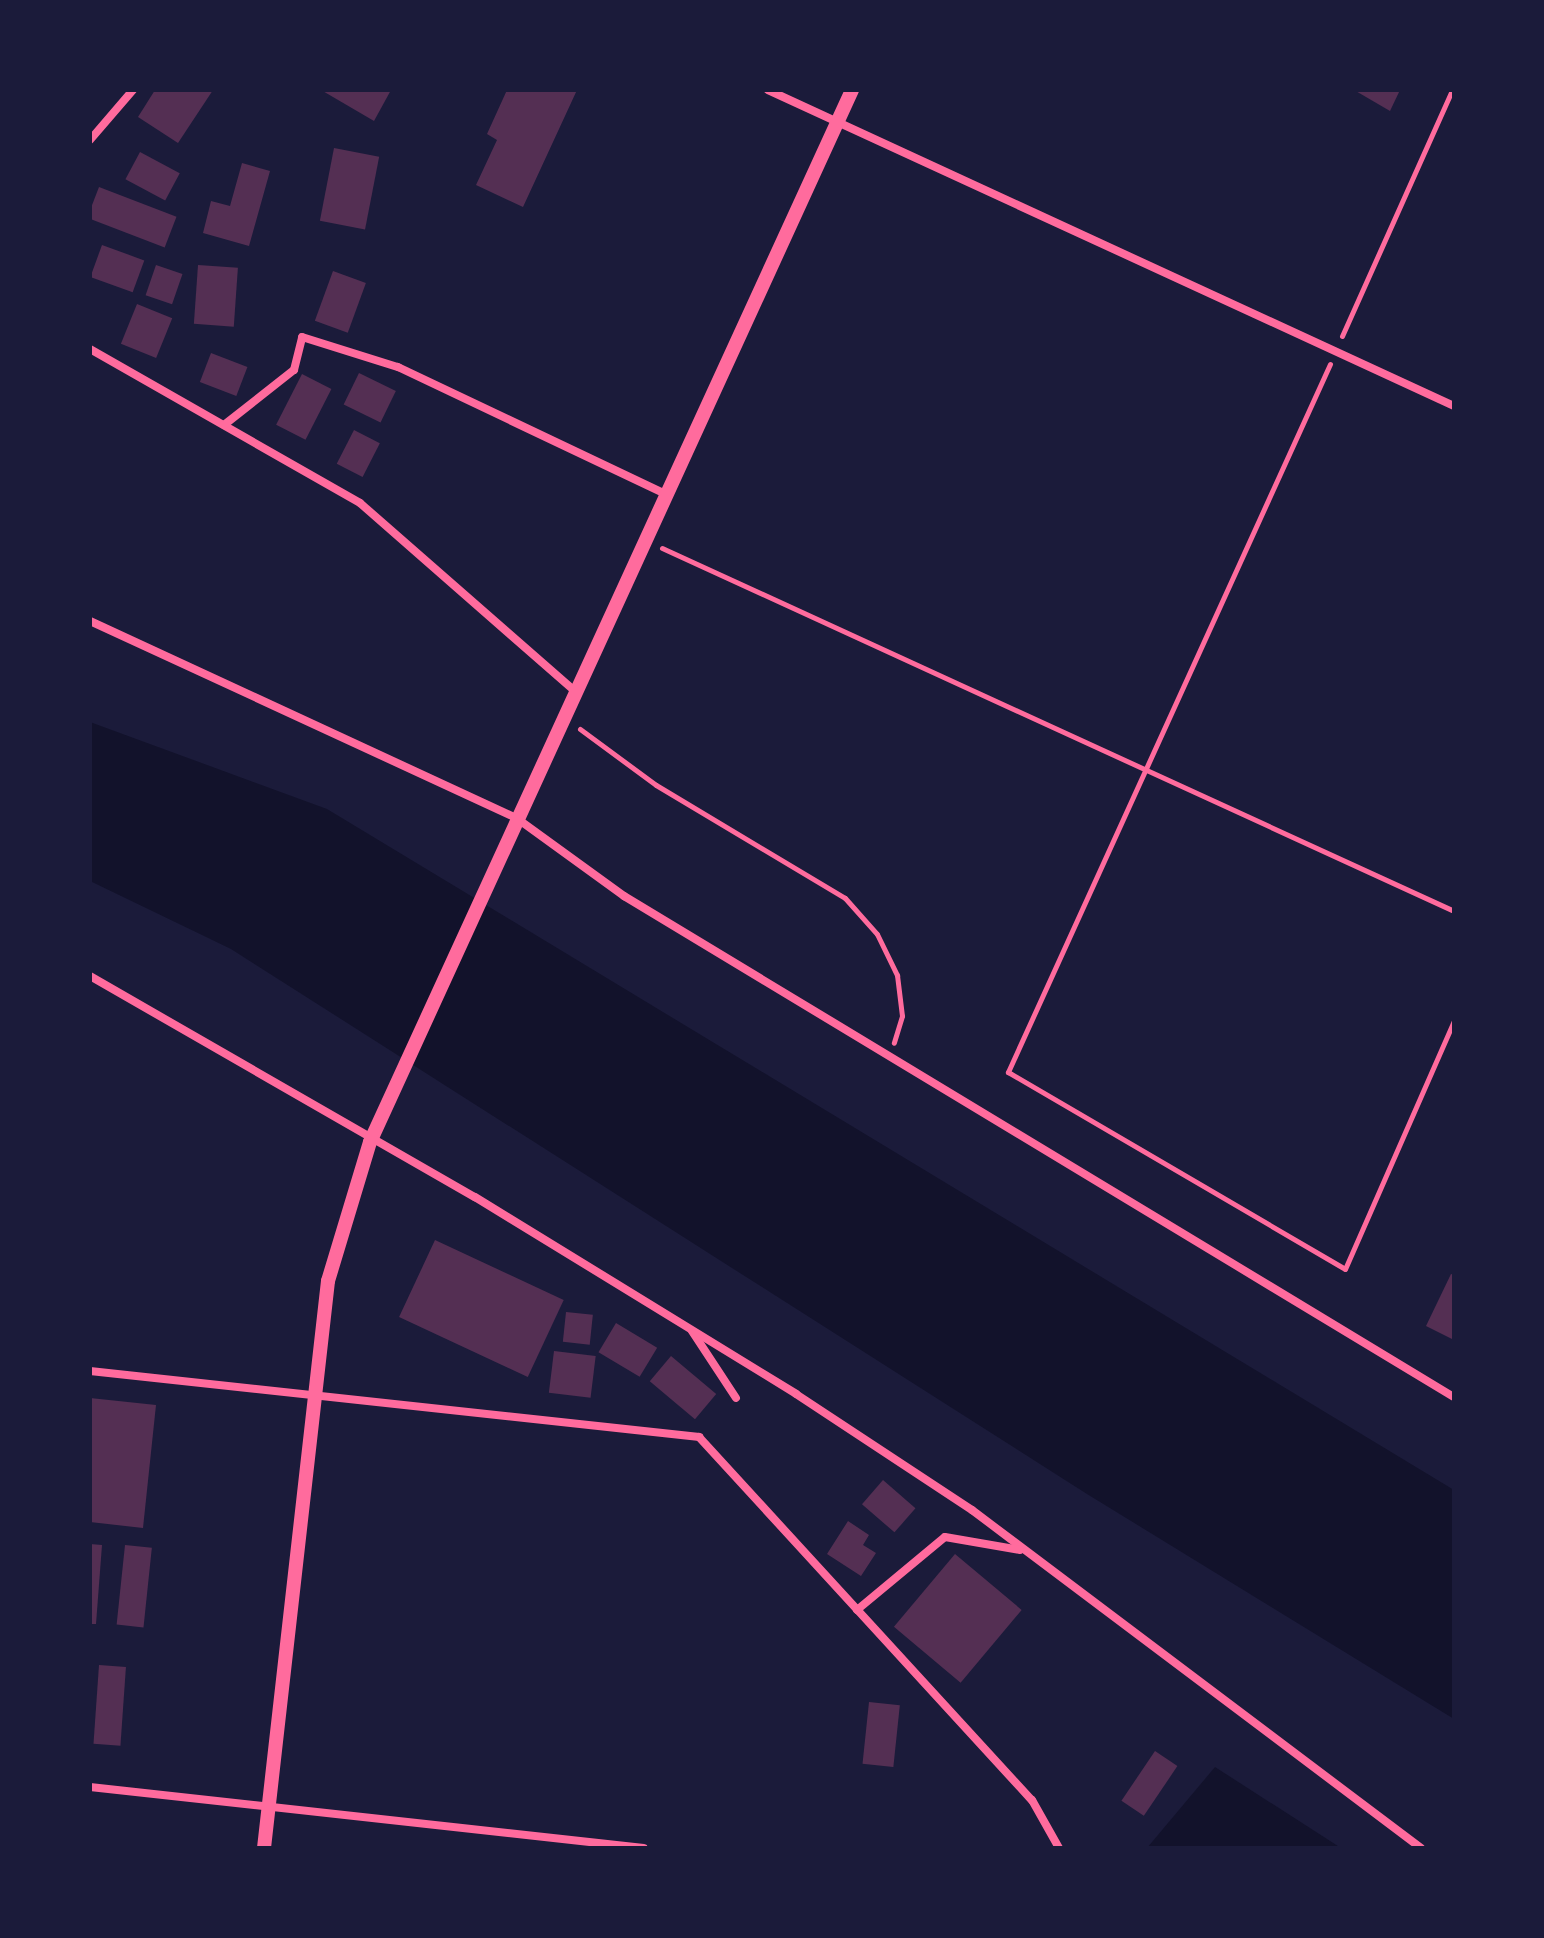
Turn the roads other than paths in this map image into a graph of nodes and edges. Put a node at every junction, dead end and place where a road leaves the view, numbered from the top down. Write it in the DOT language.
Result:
graph roads {
  1 [pos="133,90"];
  2 [pos="768,90"];
  3 [pos="852,90"];
  4 [pos="837,122"];
  5 [pos="90,140"];
  6 [pos="90,349"];
  7 [pos="1454,406"];
  8 [pos="224,425"];
  9 [pos="666,494"];
  10 [pos="90,621"];
  11 [pos="576,692"];
  12 [pos="513,822"];
  13 [pos="90,976"];
  14 [pos="371,1138"];
  15 [pos="691,1330"];
  16 [pos="90,1371"];
  17 [pos="311,1397"];
  18 [pos="1454,1397"];
  19 [pos="736,1398"];
  20 [pos="1029,1553"];
  21 [pos="857,1610"];
  22 [pos="90,1787"];
  23 [pos="268,1807"];
  24 [pos="264,1848"];
  25 [pos="644,1848"];
  26 [pos="1059,1848"];
  27 [pos="1421,1848"];
  1 -- 5 [label="street"];
  2 -- 4 [label="street"];
  3 -- 4 [label="street"];
  4 -- 7 [label="street"];
  4 -- 9 [label="street"];
  6 -- 8 [label="street"];
  8 -- 9 [label="street"];
  8 -- 11 [label="street"];
  9 -- 11 [label="street"];
  10 -- 12 [label="street"];
  11 -- 12 [label="street"];
  12 -- 14 [label="street"];
  12 -- 18 [label="street"];
  13 -- 14 [label="street"];
  14 -- 15 [label="street"];
  14 -- 17 [label="street"];
  15 -- 19 [label="street"];
  15 -- 20 [label="street"];
  16 -- 17 [label="street"];
  17 -- 21 [label="street"];
  17 -- 23 [label="street"];
  20 -- 21 [label="street"];
  20 -- 27 [label="street"];
  21 -- 26 [label="street"];
  22 -- 23 [label="street"];
  23 -- 24 [label="street"];
  23 -- 25 [label="street"];
}
